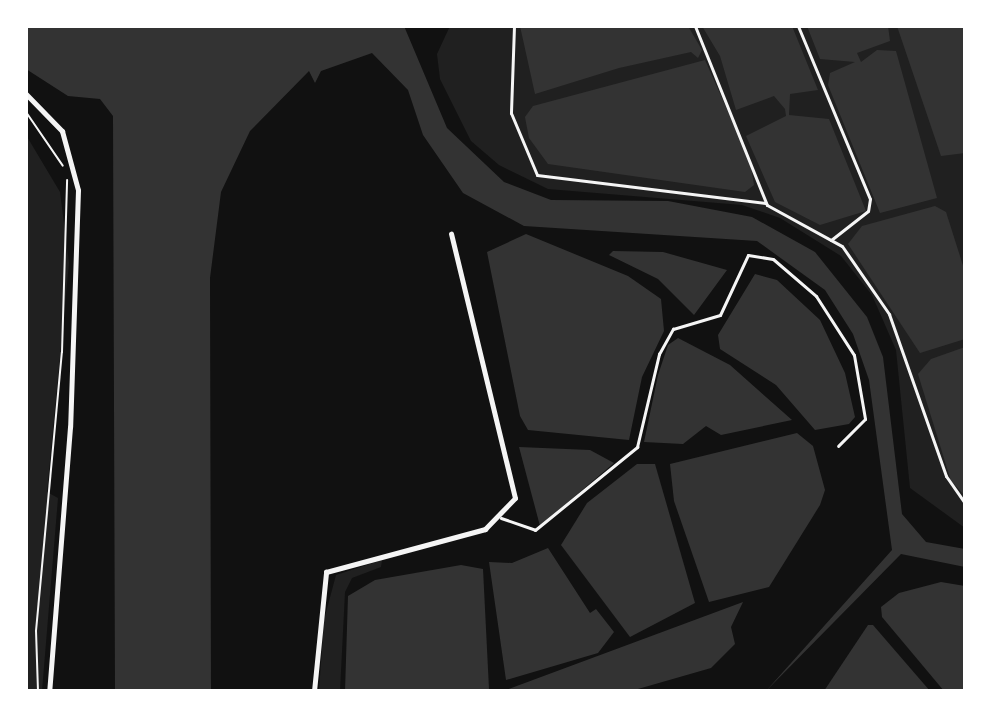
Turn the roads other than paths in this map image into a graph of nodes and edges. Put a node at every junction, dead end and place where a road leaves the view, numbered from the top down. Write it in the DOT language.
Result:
graph roads {
  1 [pos="514,26"];
  2 [pos="695,26"];
  3 [pos="798,26"];
  4 [pos="26,94"];
  5 [pos="765,203"];
  6 [pos="451,234"];
  7 [pos="831,240"];
  8 [pos="838,446"];
  9 [pos="965,503"];
  10 [pos="501,518"];
  11 [pos="49,691"];
  12 [pos="314,691"];
  1 -- 5 [label="lane"];
  2 -- 5 [label="lane"];
  3 -- 7 [label="lane"];
  4 -- 11 [label="street"];
  5 -- 7 [label="lane"];
  6 -- 10 [label="street"];
  7 -- 9 [label="lane"];
  8 -- 10 [label="lane"];
  10 -- 12 [label="street"];
}
